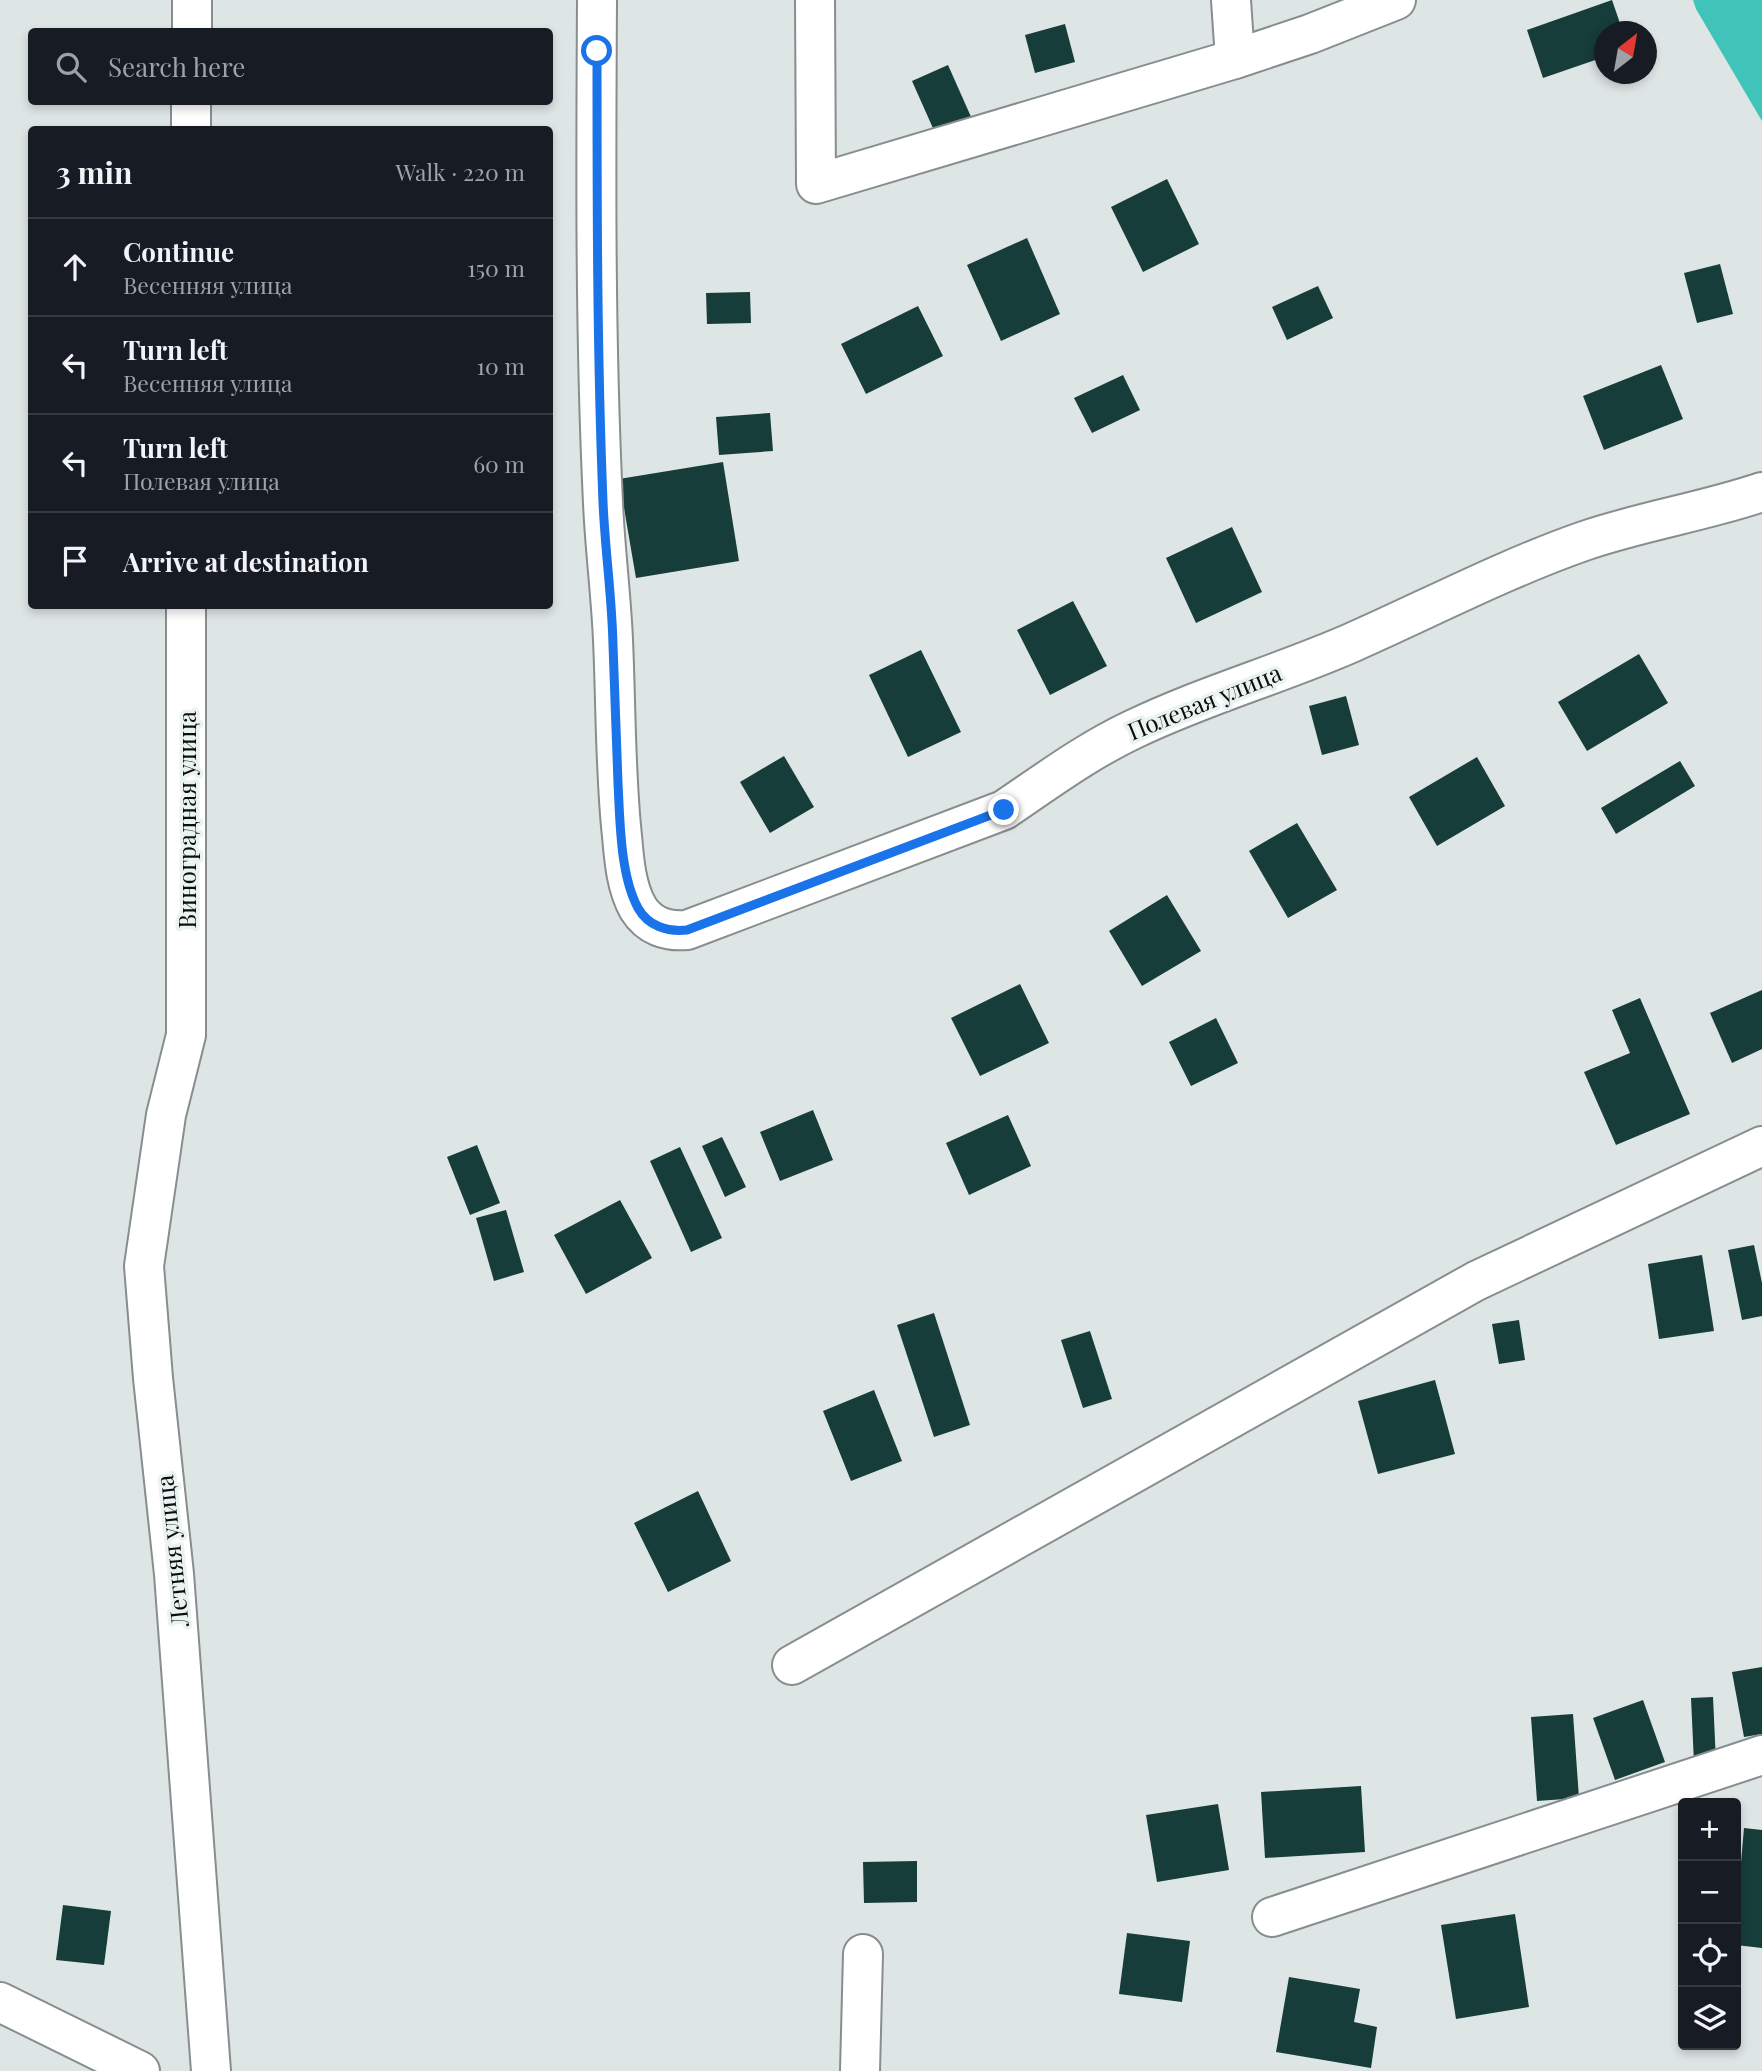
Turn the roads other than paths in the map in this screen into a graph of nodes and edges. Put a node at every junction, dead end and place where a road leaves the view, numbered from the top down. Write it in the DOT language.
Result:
graph roads {
  1 [pos="192,0"];
  2 [pos="597,0"];
  3 [pos="815,0"];
  4 [pos="1231,0"];
  5 [pos="1396,0"];
  6 [pos="192,28"];
  7 [pos="1235,59"];
  8 [pos="191,105"];
  9 [pos="191,126"];
  10 [pos="1762,492"];
  11 [pos="186,609"];
  12 [pos="186,1035"];
  13 [pos="1762,1146"];
  14 [pos="792,1665"];
  15 [pos="1762,1755"];
  16 [pos="1272,1917"];
  17 [pos="863,1954"];
  18 [pos="0,2002"];
  19 [pos="140,2071"];
  20 [pos="211,2071"];
  21 [pos="860,2071"];
  1 -- 6 [label="street"];
  2 -- 10 [label="street, Полевая улица"];
  3 -- 7 [label="street"];
  4 -- 7 [label="street"];
  5 -- 7 [label="street"];
  8 -- 9 [label="street"];
  11 -- 12 [label="street, Виноградная улица"];
  12 -- 20 [label="street, Летняя улица"];
  13 -- 14 [label="street"];
  15 -- 16 [label="street"];
  17 -- 21 [label="street"];
  18 -- 19 [label="street"];
}
